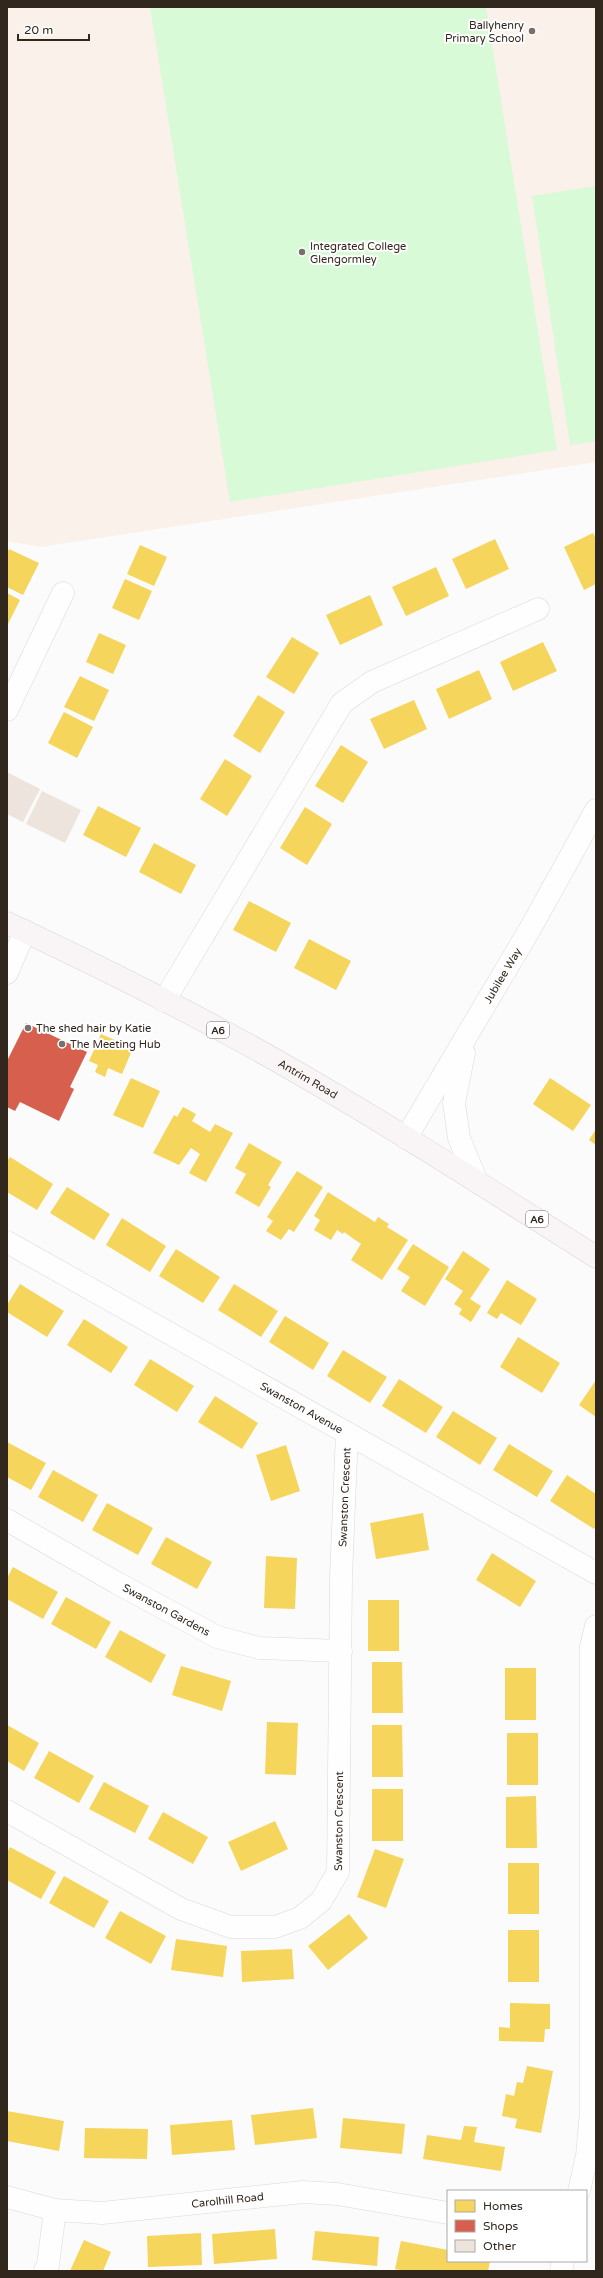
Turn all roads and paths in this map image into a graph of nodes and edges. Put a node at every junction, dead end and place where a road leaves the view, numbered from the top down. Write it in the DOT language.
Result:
graph roads {
  1 [pos="63,592"];
  2 [pos="538,609"];
  3 [pos="9,699"];
  4 [pos="596,810"];
  5 [pos="16,927"];
  6 [pos="7,972"];
  7 [pos="164,1000"];
  8 [pos="467,1036"];
  9 [pos="406,1138"];
  10 [pos="477,1182"];
  11 [pos="7,1242"];
  12 [pos="596,1257"];
  13 [pos="347,1433"];
  14 [pos="7,1520"];
  15 [pos="596,1573"];
  16 [pos="596,1626"];
  17 [pos="340,1651"];
  18 [pos="593,1763"];
  19 [pos="7,1811"];
  20 [pos="594,1994"];
  21 [pos="579,2190"];
  22 [pos="7,2197"];
  23 [pos="55,2210"];
  24 [pos="447,2213"];
  25 [pos="45,2271"];
  1 -- 3 [label="street"];
  2 -- 7 [label="street"];
  4 -- 8 [label="street, Jubilee Way"];
  5 -- 6 [label="street"];
  5 -- 7 [label="main road, Antrim Road / A6"];
  7 -- 9 [label="main road, Antrim Road / A6"];
  8 -- 9 [label="street, Jubilee Way"];
  8 -- 10 [label="street"];
  9 -- 10 [label="main road, Antrim Road / A6"];
  10 -- 12 [label="main road, Antrim Road / A6"];
  11 -- 13 [label="street, Swanston Avenue"];
  13 -- 15 [label="street, Swanston Avenue"];
  13 -- 17 [label="street, Swanston Crescent"];
  14 -- 17 [label="street, Swanston Gardens"];
  16 -- 18 [label="street"];
  17 -- 19 [label="street, Swanston Crescent"];
  18 -- 20 [label="street"];
  20 -- 21 [label="street"];
  22 -- 23 [label="street, Carolhill Road"];
  23 -- 24 [label="street, Carolhill Road"];
  23 -- 25 [label="street"];
}
